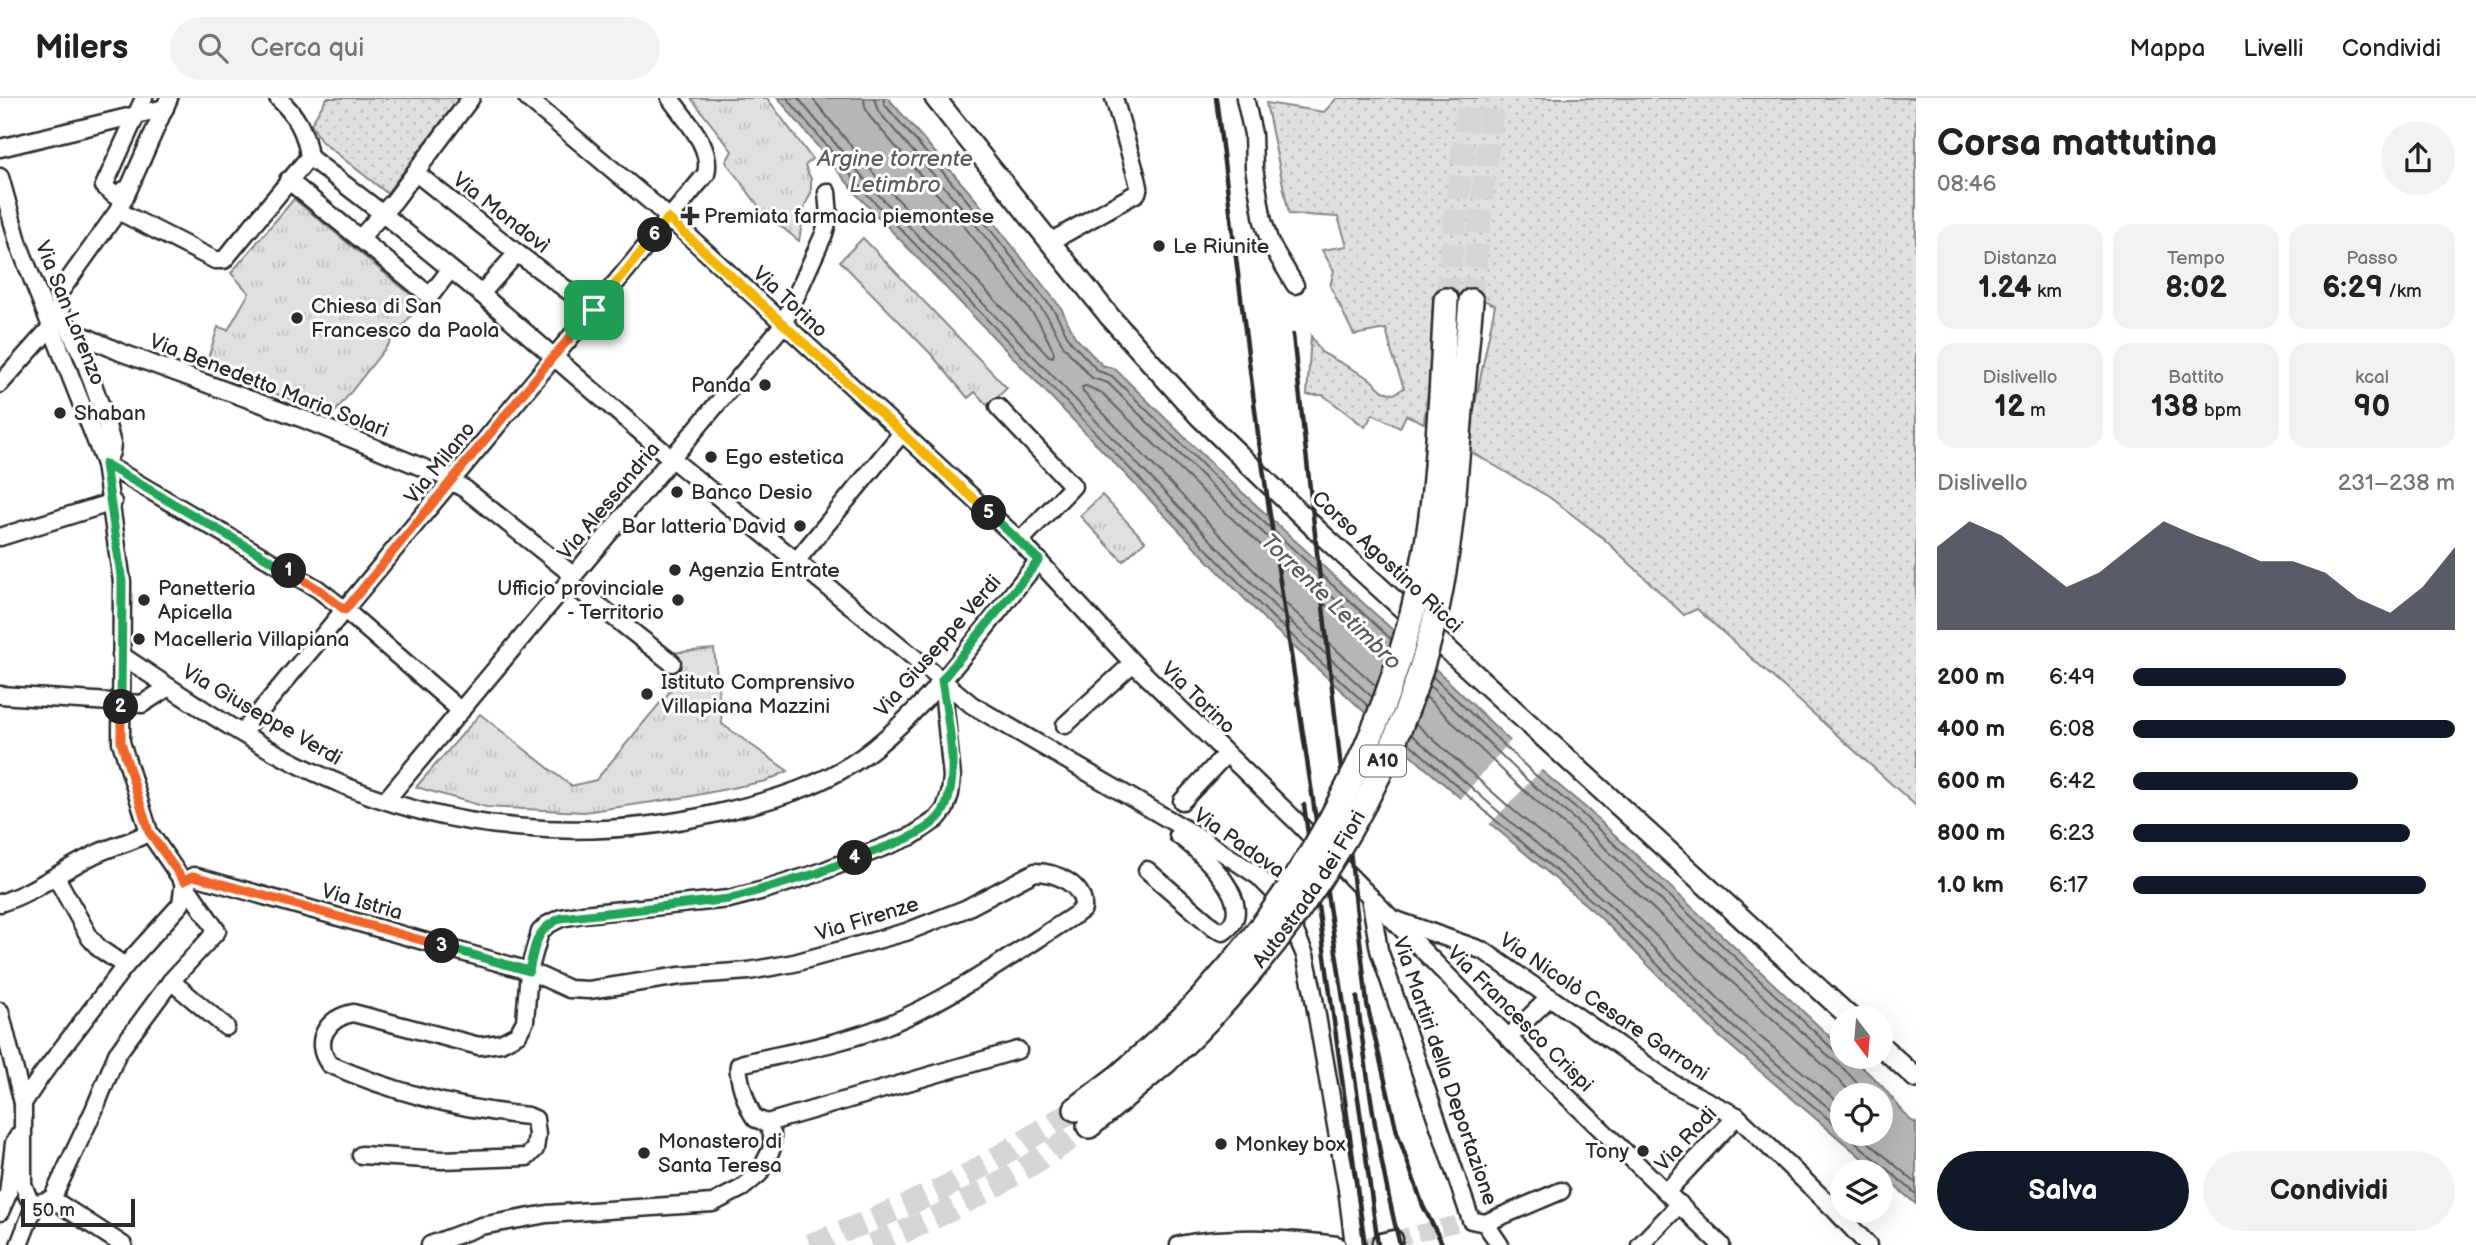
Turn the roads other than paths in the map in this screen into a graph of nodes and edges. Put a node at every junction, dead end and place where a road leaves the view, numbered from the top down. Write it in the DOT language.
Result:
graph roads {
  1 [pos="144,98"];
  2 [pos="278,98"];
  3 [pos="471,98"];
  4 [pos="527,98"];
  5 [pos="670,98"];
  6 [pos="934,98"];
  7 [pos="1114,98"];
  8 [pos="1245,98"];
  9 [pos="167,103"];
  10 [pos="136,117"];
  11 [pos="0,148"];
  12 [pos="309,157"];
  13 [pos="416,173"];
  14 [pos="0,177"];
  15 [pos="288,180"];
  16 [pos="129,188"];
  17 [pos="827,192"];
  18 [pos="118,211"];
  19 [pos="383,214"];
  20 [pos="668,218"];
  21 [pos="360,238"];
  22 [pos="1050,242"];
  23 [pos="517,253"];
  24 [pos="450,270"];
  25 [pos="1295,285"];
  26 [pos="481,294"];
  27 [pos="1446,300"];
  28 [pos="1471,301"];
  29 [pos="594,310"];
  30 [pos="783,325"];
  31 [pos="51,327"];
  32 [pos="71,330"];
  33 [pos="553,357"];
  34 [pos="0,384"];
  35 [pos="1451,397"];
  36 [pos="998,407"];
  37 [pos="902,433"];
  38 [pos="672,459"];
  39 [pos="105,464"];
  40 [pos="452,481"];
  41 [pos="113,502"];
  42 [pos="0,537"];
  43 [pos="1020,541"];
  44 [pos="797,559"];
  45 [pos="1039,560"];
  46 [pos="572,579"];
  47 [pos="345,610"];
  48 [pos="121,655"];
  49 [pos="672,663"];
  50 [pos="1133,663"];
  51 [pos="942,680"];
  52 [pos="169,687"];
  53 [pos="0,695"];
  54 [pos="121,704"];
  55 [pos="461,711"];
  56 [pos="1065,724"];
  57 [pos="242,733"];
  58 [pos="1226,754"];
  59 [pos="386,800"];
  60 [pos="1182,801"];
  61 [pos="1167,819"];
  62 [pos="1294,819"];
  63 [pos="149,832"];
  64 [pos="1147,870"];
  65 [pos="56,877"];
  66 [pos="184,881"];
  67 [pos="1370,897"];
  68 [pos="0,903"];
  69 [pos="1390,918"];
  70 [pos="125,966"];
  71 [pos="529,971"];
  72 [pos="172,981"];
  73 [pos="1550,997"];
  74 [pos="1838,1006"];
  75 [pos="0,1010"];
  76 [pos="226,1027"];
  77 [pos="1508,1038"];
  78 [pos="1018,1050"];
  79 [pos="1894,1058"];
  80 [pos="1916,1078"];
  81 [pos="23,1103"];
  82 [pos="1737,1116"];
  83 [pos="1083,1118"];
  84 [pos="767,1123"];
  85 [pos="24,1127"];
  86 [pos="361,1155"];
  87 [pos="1561,1191"];
  88 [pos="1667,1191"];
  89 [pos="52,1199"];
  90 [pos="35,1204"];
  91 [pos="1680,1204"];
  92 [pos="0,1212"];
  93 [pos="1478,1221"];
  94 [pos="19,1245"];
  95 [pos="123,1245"];
  96 [pos="430,1245"];
  97 [pos="1180,1245"];
  98 [pos="1337,1245"];
  99 [pos="1354,1245"];
  100 [pos="1500,1245"];
  101 [pos="1640,1245"];
  102 [pos="1721,1245"];
  103 [pos="1868,1245"];
  1 -- 10 [label="street"];
  2 -- 12 [label="street"];
  3 -- 13 [label="street"];
  4 -- 20 [label="street, Via Torino"];
  5 -- 20 [label="street, Via Milano"];
  6 -- 22 [label="main road, Corso Agostino Ricci"];
  7 -- 22 [label="street"];
  8 -- 25 [label="street"];
  9 -- 10 [label="street"];
  9 -- 16 [label="street"];
  10 -- 11 [label="street"];
  10 -- 16 [label="street"];
  12 -- 15 [label="street"];
  12 -- 19 [label="street, Via Padova"];
  13 -- 19 [label="street"];
  13 -- 23 [label="street, Via Mondovì"];
  14 -- 31 [label="street, Via San Lorenzo"];
  15 -- 18 [label="street"];
  15 -- 21 [label="street"];
  16 -- 18 [label="street"];
  17 -- 30 [label="street, Via Alessandria"];
  18 -- 32 [label="street, Via San Lorenzo"];
  19 -- 21 [label="street"];
  19 -- 24 [label="street, Via Padova"];
  20 -- 29 [label="street, Via Milano"];
  20 -- 30 [label="street, Via Torino"];
  21 -- 24 [label="street"];
  22 -- 74 [label="main road, Corso Agostino Ricci"];
  23 -- 26 [label="street"];
  23 -- 29 [label="street, Via Mondovì"];
  24 -- 26 [label="street, Via Padova"];
  26 -- 33 [label="street, Via Padova"];
  27 -- 35 [label="highway, Autostrada dei Fiori / A10"];
  28 -- 35 [label="highway, Autostrada dei Fiori / A10"];
  29 -- 33 [label="street, Via Milano"];
  30 -- 37 [label="street, Via Torino"];
  30 -- 38 [label="street, Via Alessandria"];
  31 -- 34 [label="street"];
  31 -- 39 [label="street, Via San Lorenzo"];
  32 -- 39 [label="street, Via San Lorenzo"];
  32 -- 40 [label="street, Via Benedetto Maria Solari"];
  33 -- 38 [label="street, Via Padova"];
  33 -- 40 [label="street, Via Milano"];
  35 -- 83 [label="highway, Autostrada dei Fiori / A10, bridge"];
  36 -- 43 [label="street"];
  37 -- 43 [label="street, Via Torino"];
  37 -- 44 [label="street"];
  38 -- 44 [label="street, Via Padova"];
  38 -- 46 [label="street, Via Alessandria"];
  39 -- 41 [label="street, Via San Lorenzo"];
  39 -- 47 [label="street"];
  40 -- 46 [label="street, Via Benedetto Maria Solari"];
  40 -- 47 [label="street, Via Milano"];
  41 -- 42 [label="street"];
  41 -- 48 [label="street, Via San Lorenzo"];
  43 -- 45 [label="street, Via Torino"];
  44 -- 51 [label="street, Via Padova"];
  45 -- 50 [label="street, Via Torino"];
  45 -- 51 [label="street, Via Giuseppe Verdi"];
  46 -- 49 [label="street, Via Benedetto Maria Solari"];
  46 -- 55 [label="street, Via Alessandria"];
  47 -- 55 [label="street"];
  47 -- 57 [label="street, Via Milano"];
  48 -- 52 [label="street, Via Giuseppe Verdi"];
  48 -- 54 [label="street, Via San Lorenzo"];
  50 -- 56 [label="street"];
  50 -- 58 [label="street, Via Torino"];
  51 -- 59 [label="street, Via Giuseppe Verdi"];
  51 -- 61 [label="street, Via Padova"];
  51 -- 71 [label="street"];
  52 -- 54 [label="street"];
  52 -- 57 [label="street, Via Giuseppe Verdi"];
  53 -- 54 [label="street"];
  54 -- 63 [label="street, Via San Lorenzo"];
  55 -- 59 [label="street, Via Alessandria"];
  57 -- 59 [label="street, Via Giuseppe Verdi"];
  58 -- 60 [label="street"];
  58 -- 62 [label="street, Via Torino"];
  61 -- 64 [label="street"];
  61 -- 99 [label="street, Via Padova"];
  62 -- 67 [label="street, Via Francesco Crispi"];
  63 -- 65 [label="street"];
  63 -- 66 [label="street, Via San Lorenzo"];
  65 -- 68 [label="street"];
  65 -- 70 [label="street"];
  66 -- 70 [label="street"];
  66 -- 71 [label="street, Via Istria"];
  66 -- 72 [label="street, Via San Lorenzo"];
  67 -- 69 [label="street, Via Francesco Crispi"];
  67 -- 93 [label="street, Via Martiri della Deportazione"];
  69 -- 73 [label="street, Via Nicolò Cesare Garroni"];
  69 -- 77 [label="street, Via Francesco Crispi"];
  70 -- 81 [label="street"];
  71 -- 84 [label="street, Via Firenze"];
  71 -- 86 [label="street"];
  72 -- 76 [label="street"];
  72 -- 89 [label="street"];
  73 -- 77 [label="street"];
  73 -- 82 [label="street, Via Nicolò Cesare Garroni"];
  75 -- 81 [label="street"];
  77 -- 88 [label="street, Via Francesco Crispi"];
  78 -- 84 [label="street"];
  79 -- 80 [label="main road"];
  81 -- 85 [label="street"];
  82 -- 88 [label="street, Via Rodi"];
  82 -- 103 [label="street, Via Nicolò Cesare Garroni"];
  84 -- 96 [label="street"];
  85 -- 90 [label="street"];
  85 -- 92 [label="street"];
  87 -- 93 [label="street"];
  88 -- 91 [label="street, Via Francesco Crispi"];
  89 -- 90 [label="street"];
  89 -- 95 [label="street"];
  90 -- 94 [label="street"];
  91 -- 101 [label="street"];
  91 -- 102 [label="street, Via Francesco Crispi"];
  93 -- 100 [label="street, Via Martiri della Deportazione"];
  97 -- 98 [label="street"];
}
